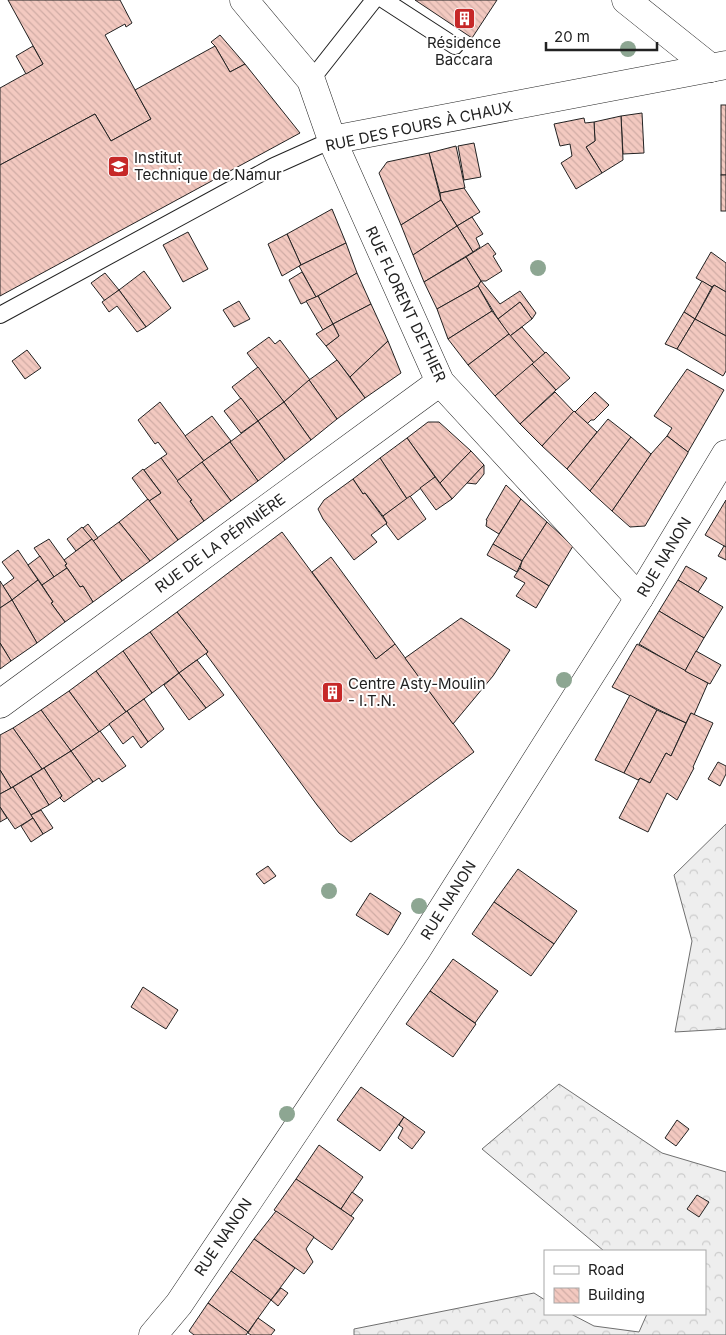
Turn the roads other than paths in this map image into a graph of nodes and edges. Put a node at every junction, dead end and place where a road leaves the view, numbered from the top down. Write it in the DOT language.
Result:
graph roads {
  1 [pos="244,0"];
  2 [pos="374,0"];
  3 [pos="384,0"];
  4 [pos="626,0"];
  5 [pos="455,46"];
  6 [pos="718,67"];
  7 [pos="310,80"];
  8 [pos="332,140"];
  9 [pos="0,315"];
  10 [pos="440,382"];
  11 [pos="726,454"];
  12 [pos="639,598"];
  13 [pos="0,704"];
  14 [pos="153,1335"];
  1 -- 7 [label="street, RUE FLORENT DETHIER"];
  2 -- 7 [label="lane"];
  3 -- 5 [label="lane"];
  4 -- 6 [label="street"];
  6 -- 8 [label="street, RUE DES FOURS À CHAUX"];
  7 -- 8 [label="street, RUE FLORENT DETHIER"];
  8 -- 9 [label="lane, RUE DES FOURS À CHAUX"];
  8 -- 10 [label="street, RUE FLORENT DETHIER"];
  10 -- 12 [label="street, RUE FLORENT DETHIER"];
  10 -- 13 [label="street, RUE DE LA PÉPINIÈRE"];
  11 -- 12 [label="street, RUE NANON"];
  12 -- 14 [label="street, RUE NANON"];
}
